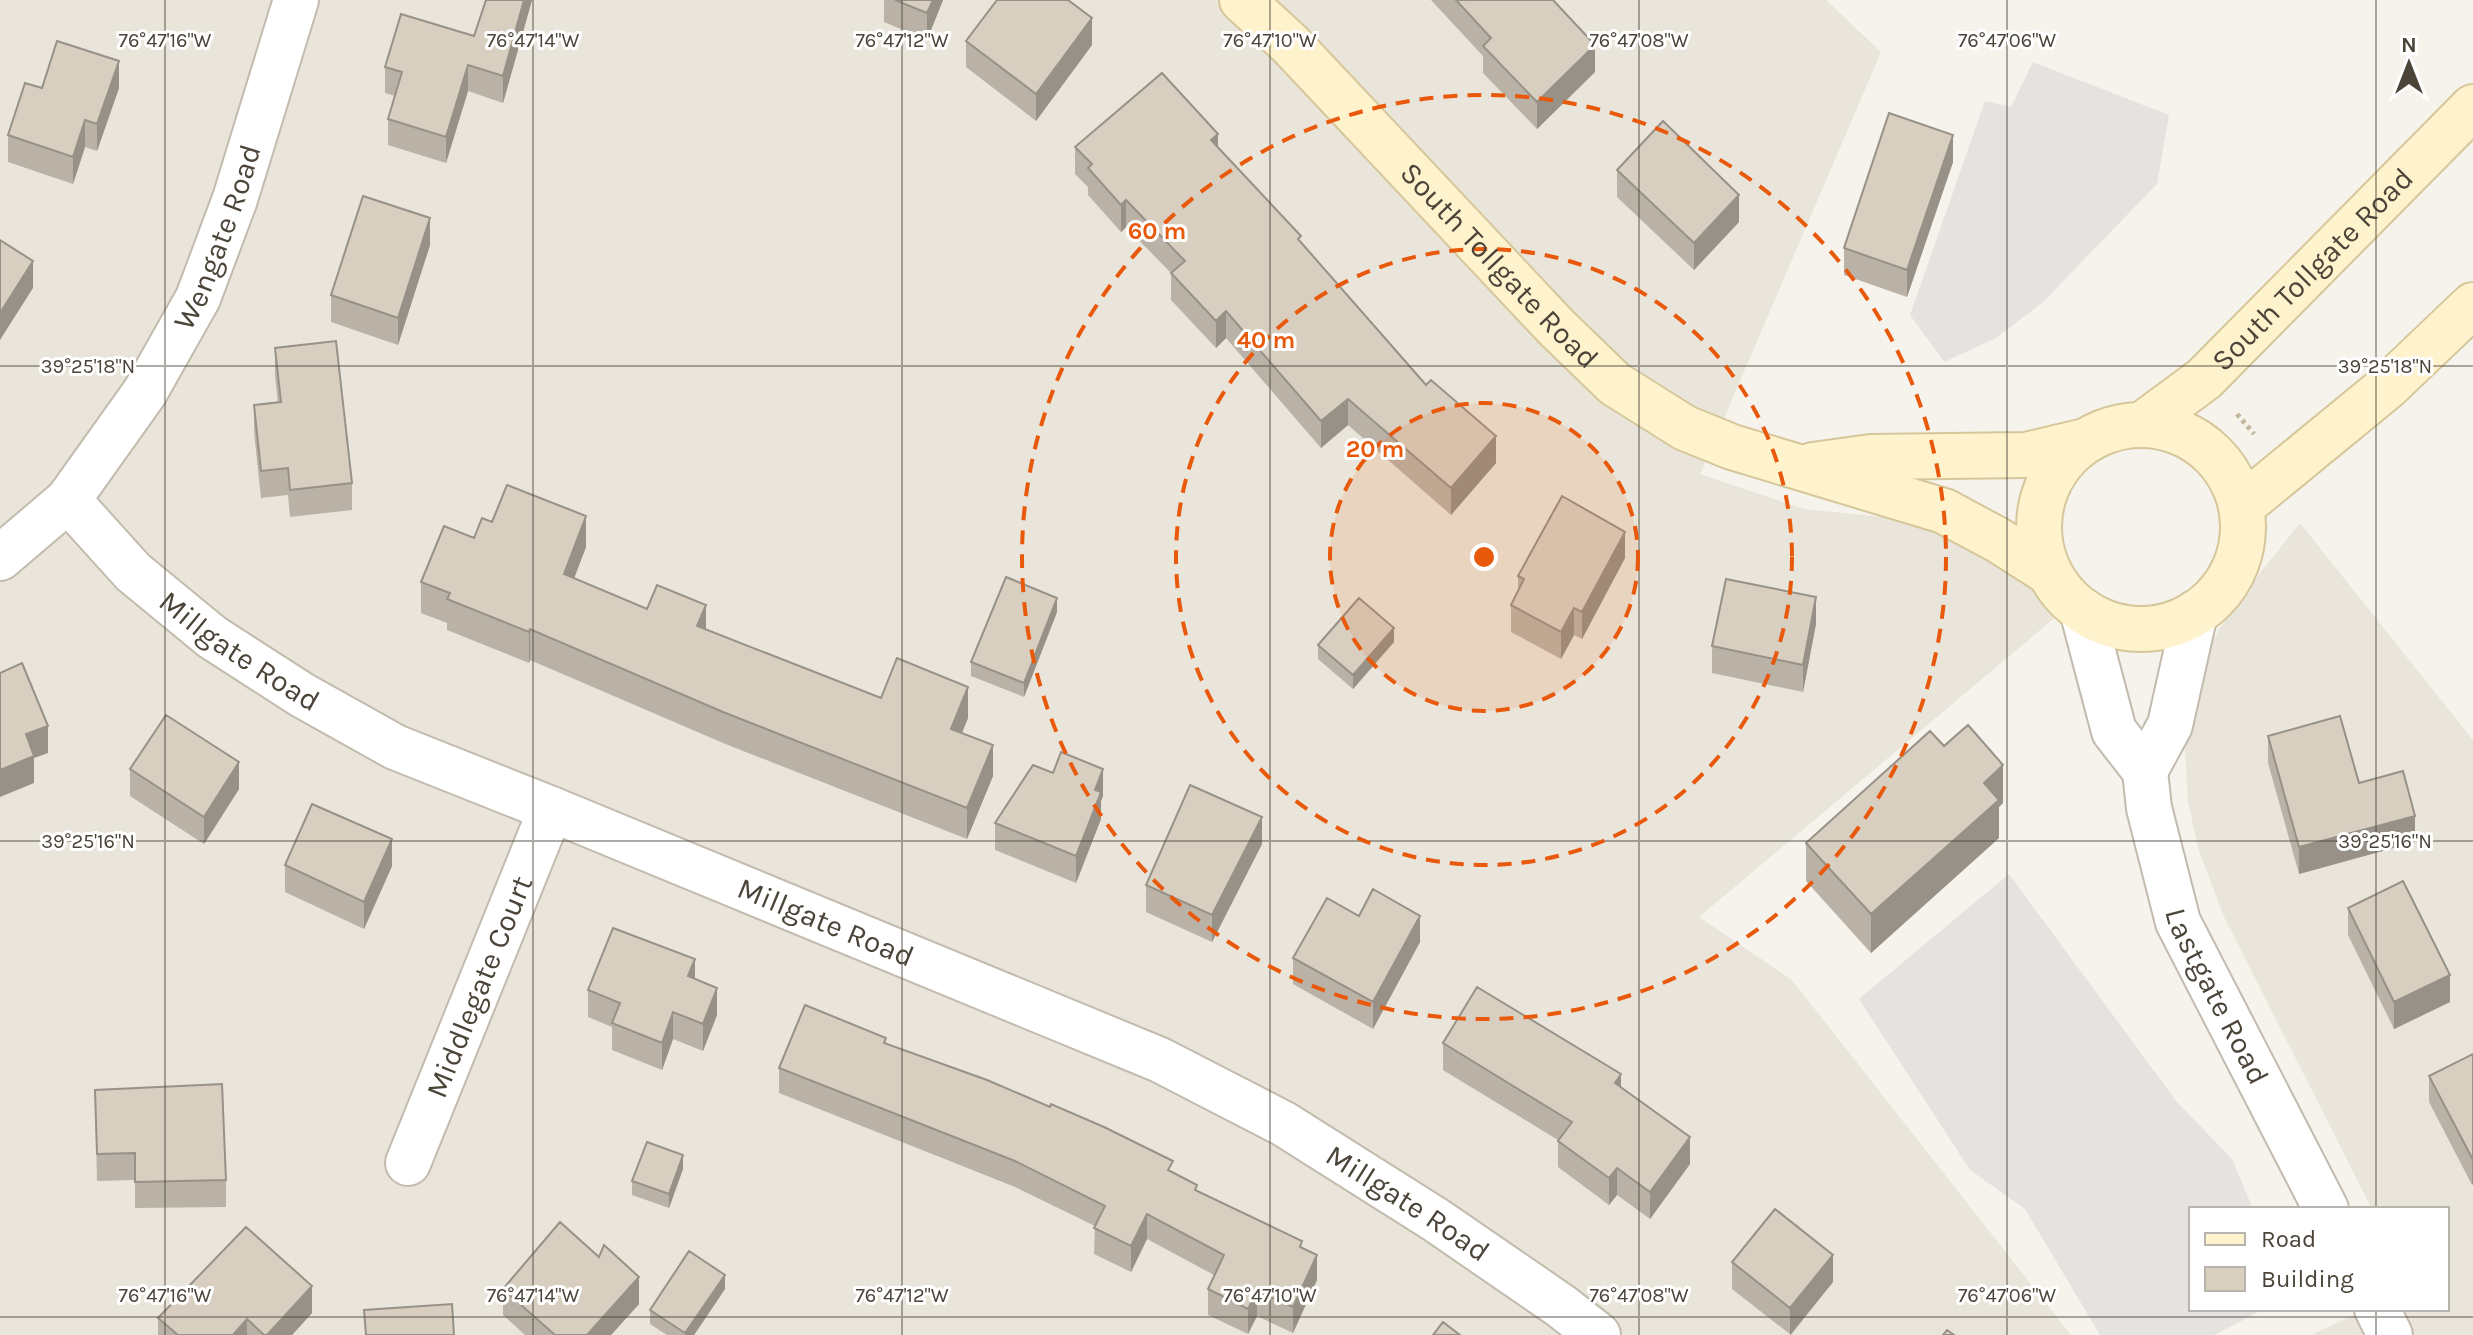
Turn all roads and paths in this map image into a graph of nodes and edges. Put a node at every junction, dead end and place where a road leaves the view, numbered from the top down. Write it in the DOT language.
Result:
graph roads {
  1 [pos="296,0"];
  2 [pos="1242,0"];
  3 [pos="2473,107"];
  4 [pos="2473,305"];
  5 [pos="2227,403"];
  6 [pos="2143,424"];
  7 [pos="2255,436"];
  8 [pos="2085,441"];
  9 [pos="1798,467"];
  10 [pos="68,500"];
  11 [pos="2242,506"];
  12 [pos="0,558"];
  13 [pos="2045,570"];
  14 [pos="2082,610"];
  15 [pos="2195,613"];
  16 [pos="2145,771"];
  17 [pos="551,809"];
  18 [pos="408,1163"];
  19 [pos="2325,1207"];
  20 [pos="2378,1311"];
  21 [pos="1598,1335"];
  22 [pos="2390,1335"];
  1 -- 10 [label="street, Wengate Road"];
  2 -- 9 [label="street, South Tollgate Road"];
  3 -- 6 [label="street, South Tollgate Road"];
  4 -- 11 [label="street"];
  5 -- 7 [label="path"];
  6 -- 8 [label="street"];
  6 -- 11 [label="street"];
  8 -- 9 [label="street, South Tollgate Road"];
  8 -- 13 [label="street"];
  9 -- 13 [label="street, South Tollgate Road"];
  10 -- 12 [label="street, Wengate Road"];
  10 -- 17 [label="street, Millgate Road"];
  11 -- 15 [label="street"];
  13 -- 14 [label="street"];
  14 -- 15 [label="street"];
  14 -- 16 [label="street"];
  15 -- 16 [label="street"];
  16 -- 19 [label="street, Lastgate Road"];
  17 -- 18 [label="street, Middlegate Court"];
  17 -- 21 [label="street, Millgate Road"];
  20 -- 22 [label="street"];
}
